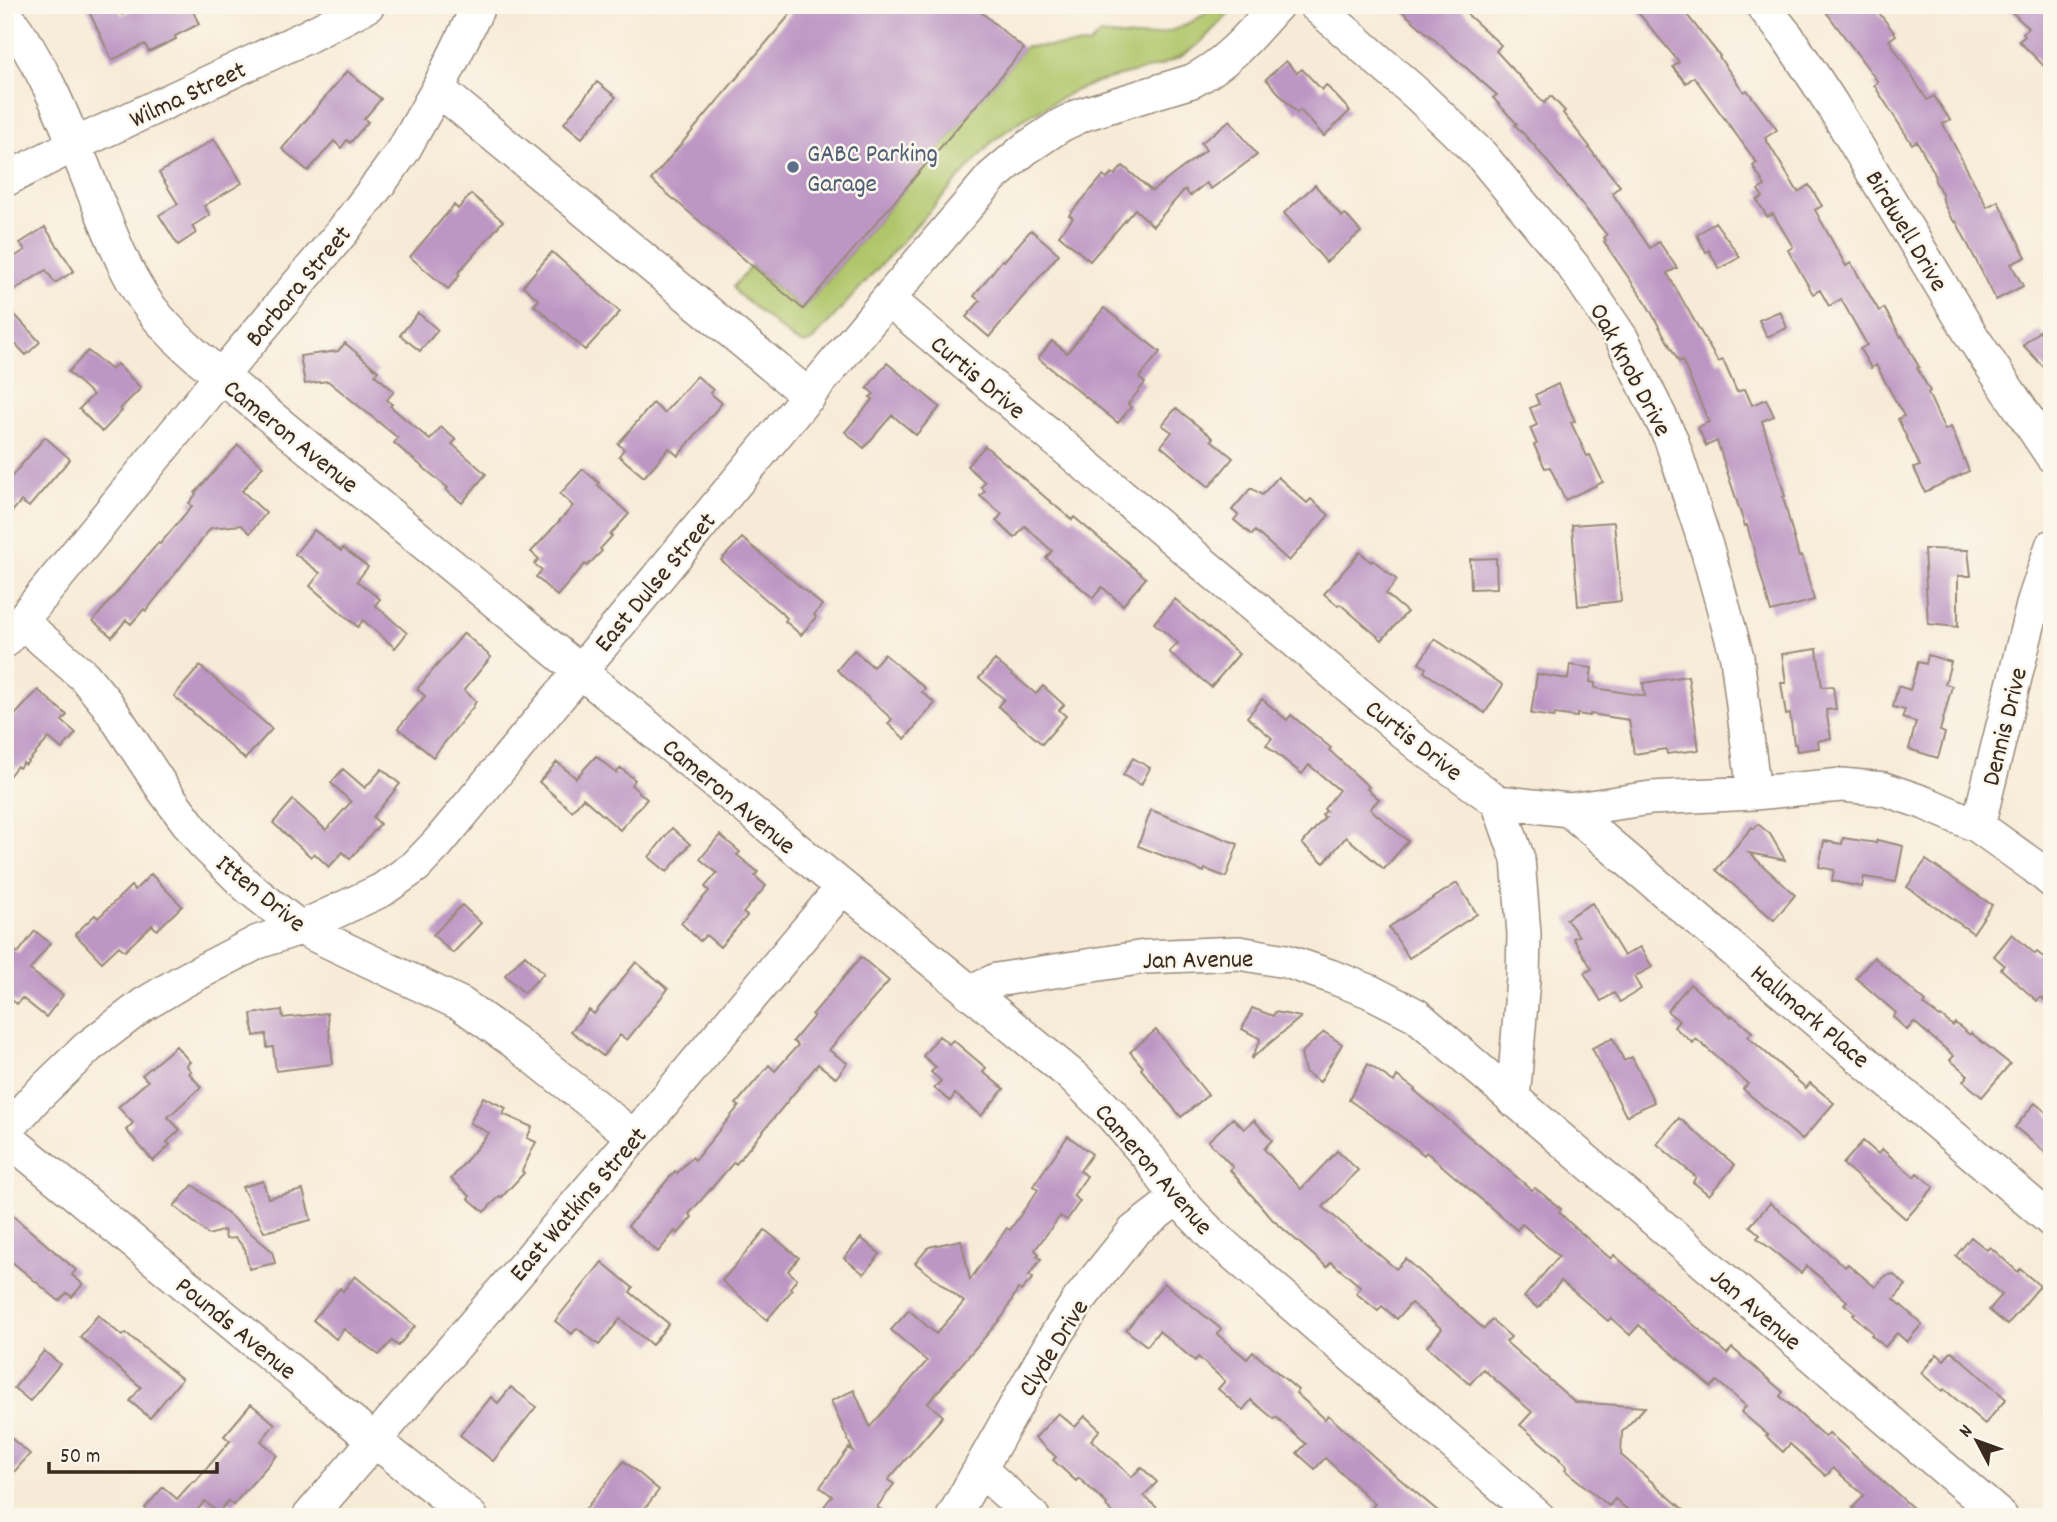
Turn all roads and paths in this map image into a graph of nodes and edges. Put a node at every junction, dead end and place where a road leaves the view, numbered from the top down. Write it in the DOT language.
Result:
graph roads {
  1 [pos="368,5"];
  2 [pos="1277,5"];
  3 [pos="1315,5"];
  4 [pos="1762,5"];
  5 [pos="472,9"];
  6 [pos="5,14"];
  7 [pos="438,89"];
  8 [pos="74,145"];
  9 [pos="5,180"];
  10 [pos="888,299"];
  11 [pos="221,376"];
  12 [pos="809,396"];
  13 [pos="2052,456"];
  14 [pos="2052,546"];
  15 [pos="14,632"];
  16 [pos="580,670"];
  17 [pos="1754,793"];
  18 [pos="1498,802"];
  19 [pos="1569,810"];
  20 [pos="1978,826"];
  21 [pos="2052,881"];
  22 [pos="842,888"];
  23 [pos="300,929"];
  24 [pos="970,993"];
  25 [pos="1513,1100"];
  26 [pos="5,1134"];
  27 [pos="634,1137"];
  28 [pos="1177,1198"];
  29 [pos="2052,1221"];
  30 [pos="374,1440"];
  31 [pos="980,1469"];
  32 [pos="309,1517"];
  33 [pos="471,1517"];
  34 [pos="953,1517"];
  35 [pos="1033,1517"];
  36 [pos="1538,1517"];
  37 [pos="2001,1517"];
  1 -- 8 [label="street, Wilma Street"];
  2 -- 10 [label="street, East Dulse Street"];
  3 -- 17 [label="street, Oak Knob Drive"];
  4 -- 13 [label="street, Birdwell Drive"];
  5 -- 7 [label="street, Barbara Street"];
  6 -- 8 [label="street, Cameron Avenue"];
  7 -- 11 [label="street, Barbara Street"];
  7 -- 12 [label="street"];
  8 -- 9 [label="street, Wilma Street"];
  8 -- 11 [label="street, Cameron Avenue"];
  10 -- 12 [label="street, East Dulse Street"];
  10 -- 18 [label="street, Curtis Drive"];
  11 -- 15 [label="street, Barbara Street"];
  11 -- 16 [label="street, Cameron Avenue"];
  12 -- 16 [label="street, East Dulse Street"];
  14 -- 20 [label="street, Dennis Drive"];
  15 -- 23 [label="street, Itten Drive"];
  16 -- 22 [label="street, Cameron Avenue"];
  16 -- 23 [label="street, East Dulse Street"];
  17 -- 19 [label="street, Curtis Drive"];
  17 -- 20 [label="street, Curtis Drive"];
  18 -- 19 [label="street, Curtis Drive"];
  18 -- 25 [label="street"];
  19 -- 29 [label="street, Hallmark Place"];
  20 -- 21 [label="street, Curtis Drive"];
  22 -- 24 [label="street, Cameron Avenue"];
  22 -- 27 [label="street, East Watkins Street"];
  23 -- 26 [label="street, East Dulse Street"];
  23 -- 27 [label="street, Itten Drive"];
  24 -- 25 [label="street, Jan Avenue"];
  24 -- 28 [label="street, Cameron Avenue"];
  25 -- 37 [label="street, Jan Avenue"];
  26 -- 30 [label="street, Pounds Avenue"];
  27 -- 30 [label="street, East Watkins Street"];
  28 -- 31 [label="street, Clyde Drive"];
  28 -- 36 [label="street, Cameron Avenue"];
  30 -- 32 [label="street, East Watkins Street"];
  30 -- 33 [label="street, Pounds Avenue"];
  31 -- 34 [label="street, Clyde Drive"];
  31 -- 35 [label="street"];
}
